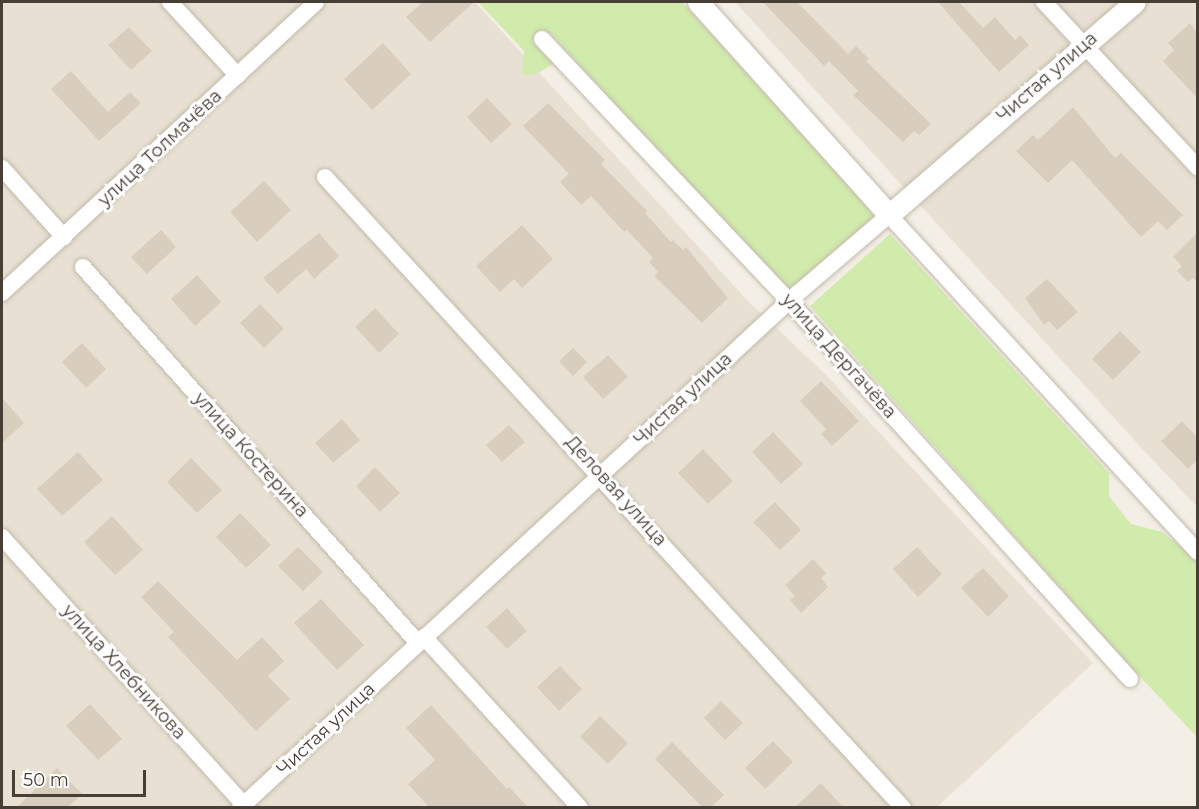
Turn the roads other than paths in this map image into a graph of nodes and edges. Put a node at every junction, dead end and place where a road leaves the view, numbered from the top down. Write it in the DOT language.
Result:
graph roads {
  1 [pos="170,2"];
  2 [pos="316,2"];
  3 [pos="698,2"];
  4 [pos="1044,2"];
  5 [pos="1135,2"];
  6 [pos="542,39"];
  7 [pos="1084,45"];
  8 [pos="238,76"];
  9 [pos="2,168"];
  10 [pos="1197,168"];
  11 [pos="325,177"];
  12 [pos="889,215"];
  13 [pos="64,237"];
  14 [pos="83,267"];
  15 [pos="2,293"];
  16 [pos="789,301"];
  17 [pos="602,474"];
  18 [pos="2,537"];
  19 [pos="1197,552"];
  20 [pos="421,640"];
  21 [pos="1130,679"];
  22 [pos="244,806"];
  23 [pos="580,807"];
  24 [pos="903,807"];
  1 -- 8 [label="street"];
  2 -- 8 [label="street, улица Толмачёва"];
  3 -- 12 [label="street"];
  4 -- 7 [label="street"];
  5 -- 7 [label="street, Чистая улица"];
  6 -- 16 [label="street, улица Дергачёва"];
  7 -- 10 [label="street"];
  7 -- 12 [label="street, Чистая улица"];
  8 -- 13 [label="street, улица Толмачёва"];
  9 -- 13 [label="street"];
  11 -- 17 [label="street, Деловая улица"];
  12 -- 16 [label="street, Чистая улица"];
  12 -- 19 [label="street"];
  13 -- 15 [label="street, улица Толмачёва"];
  14 -- 20 [label="street, улица Костерина"];
  16 -- 17 [label="street, Чистая улица"];
  16 -- 21 [label="street, улица Дергачёва"];
  17 -- 20 [label="street, Чистая улица"];
  17 -- 24 [label="street, Деловая улица"];
  18 -- 22 [label="street, улица Хлебникова"];
  20 -- 22 [label="street, Чистая улица"];
  20 -- 23 [label="street, улица Костерина"];
}
